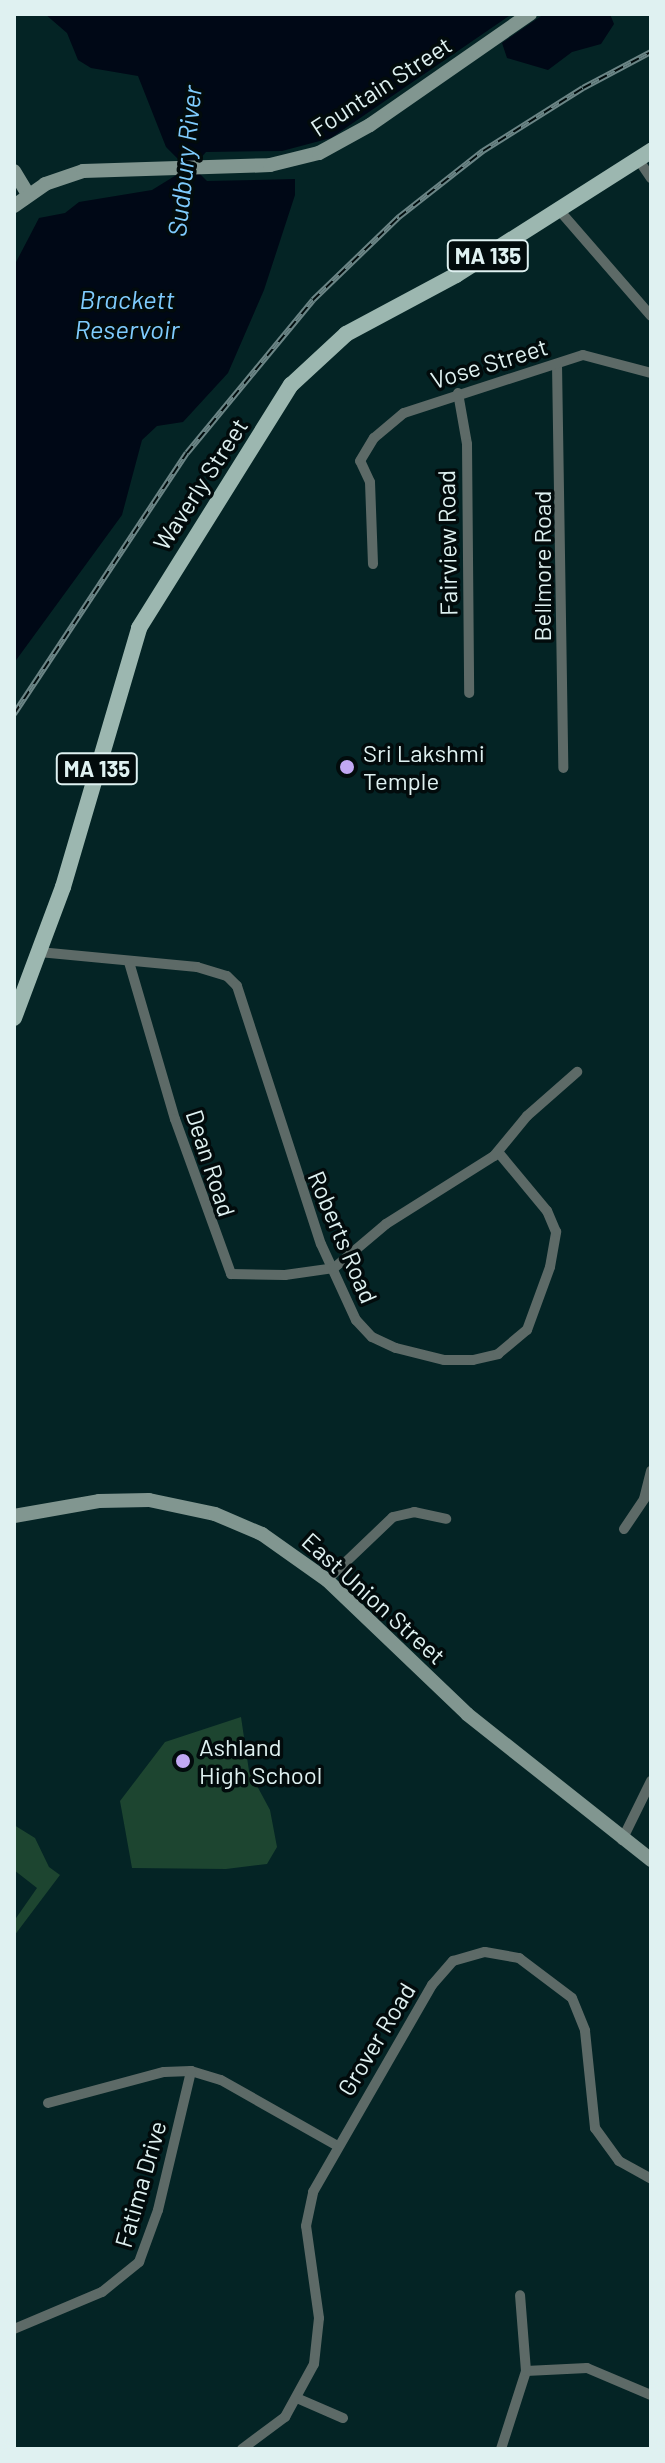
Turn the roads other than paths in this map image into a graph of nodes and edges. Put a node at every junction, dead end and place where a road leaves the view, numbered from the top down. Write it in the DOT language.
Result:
graph roads {
  1 [pos="530,14"];
  2 [pos="644,155"];
  3 [pos="14,171"];
  4 [pos="651,178"];
  5 [pos="28,194"];
  6 [pos="14,206"];
  7 [pos="559,210"];
  8 [pos="651,316"];
  9 [pos="557,364"];
  10 [pos="651,373"];
  11 [pos="458,393"];
  12 [pos="373,564"];
  13 [pos="469,693"];
  14 [pos="563,768"];
  15 [pos="39,952"];
  16 [pos="129,962"];
  17 [pos="14,1018"];
  18 [pos="577,1072"];
  19 [pos="498,1152"];
  20 [pos="334,1268"];
  21 [pos="651,1471"];
  22 [pos="14,1516"];
  23 [pos="446,1519"];
  24 [pos="624,1529"];
  25 [pos="327,1580"];
  26 [pos="651,1781"];
  27 [pos="622,1840"];
  28 [pos="651,1860"];
  29 [pos="191,2071"];
  30 [pos="48,2103"];
  31 [pos="336,2145"];
  32 [pos="651,2179"];
  33 [pos="520,2295"];
  34 [pos="14,2329"];
  35 [pos="526,2371"];
  36 [pos="651,2395"];
  37 [pos="299,2399"];
  38 [pos="343,2418"];
  39 [pos="242,2449"];
  40 [pos="501,2449"];
  1 -- 5 [label="street, Fountain Street"];
  2 -- 4 [label="street"];
  2 -- 7 [label="main road, Waverly Street / MA 135"];
  3 -- 5 [label="street"];
  5 -- 6 [label="street, Fountain Street"];
  7 -- 8 [label="street"];
  7 -- 15 [label="main road, Waverly Street / MA 135"];
  9 -- 10 [label="street, Vose Street"];
  9 -- 11 [label="street, Vose Street"];
  9 -- 14 [label="street, Bellmore Road"];
  11 -- 12 [label="street, Vose Street"];
  11 -- 13 [label="street, Fairview Road"];
  15 -- 16 [label="street, Roberts Road"];
  15 -- 17 [label="main road, Waverly Street / MA 135"];
  16 -- 20 [label="street, Roberts Road"];
  16 -- 20 [label="street, Dean Road"];
  18 -- 19 [label="street"];
  19 -- 20 [label="street"];
  19 -- 20 [label="street, Roberts Road"];
  21 -- 24 [label="street"];
  22 -- 25 [label="street, East Union Street"];
  23 -- 25 [label="street"];
  25 -- 27 [label="street, East Union Street"];
  26 -- 27 [label="street"];
  27 -- 28 [label="street, East Union Street"];
  29 -- 30 [label="street"];
  29 -- 31 [label="street"];
  29 -- 34 [label="street, Fatima Drive"];
  31 -- 32 [label="street, Grover Road"];
  31 -- 37 [label="street, Grover Road"];
  33 -- 35 [label="street"];
  35 -- 36 [label="street"];
  35 -- 40 [label="street"];
  37 -- 38 [label="street"];
  37 -- 39 [label="street, Grover Road"];
}
